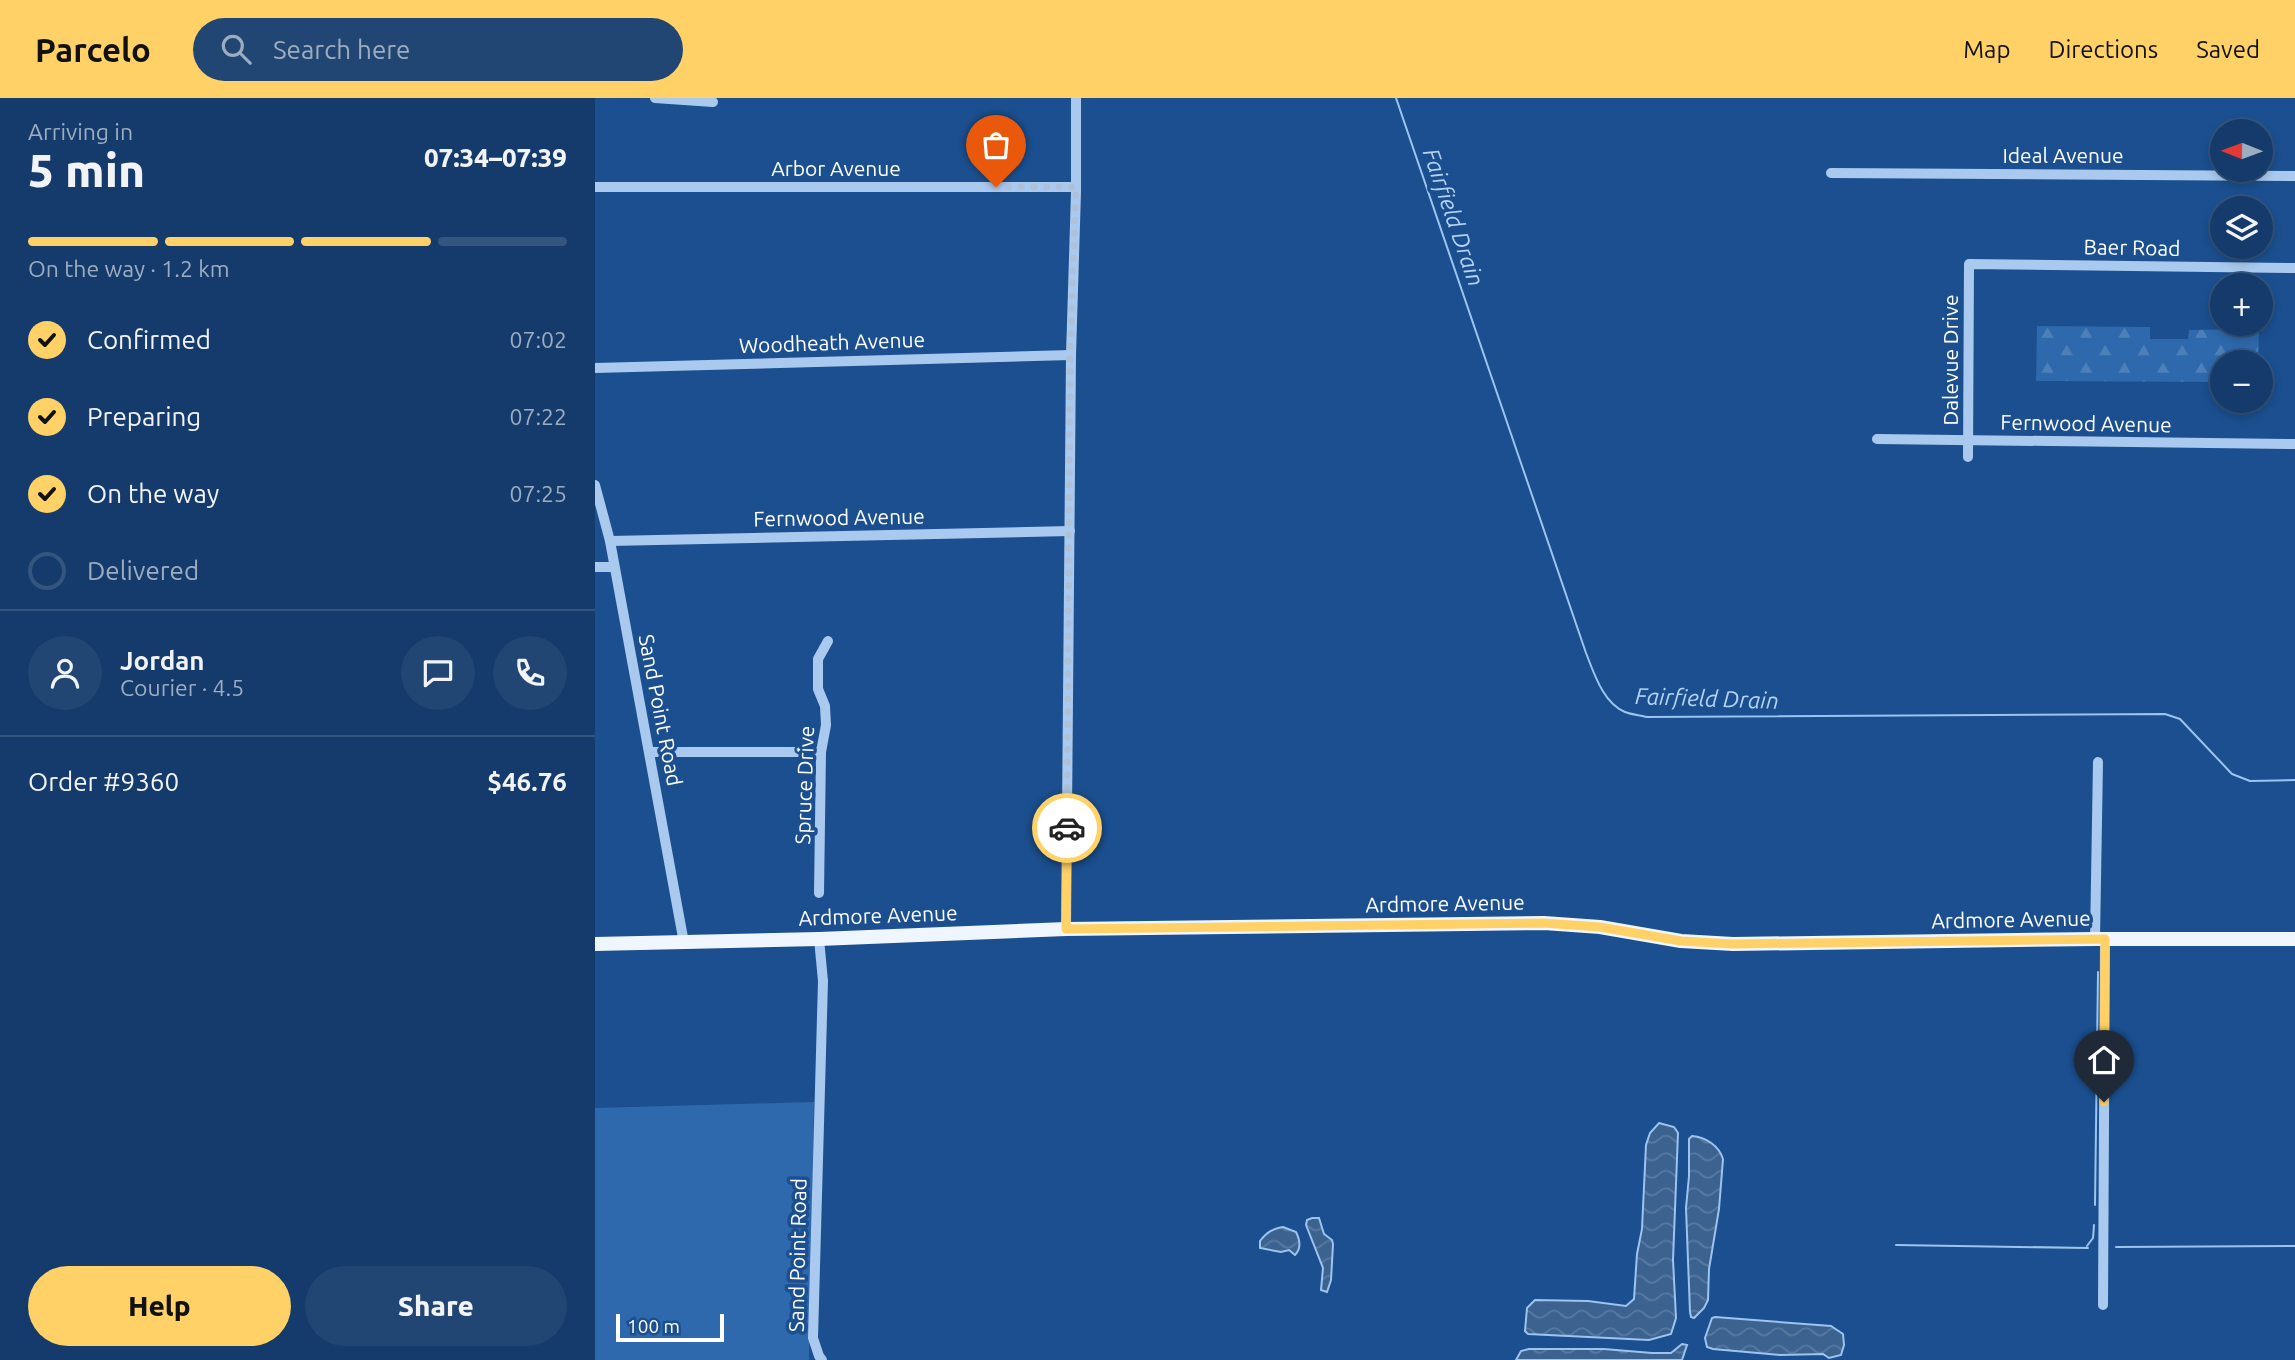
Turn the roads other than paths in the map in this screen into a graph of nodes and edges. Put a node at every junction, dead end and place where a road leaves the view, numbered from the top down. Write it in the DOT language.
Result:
graph roads {
  1 [pos="655,98"];
  2 [pos="1076,98"];
  3 [pos="713,102"];
  4 [pos="1831,173"];
  5 [pos="2295,176"];
  6 [pos="595,187"];
  7 [pos="1076,187"];
  8 [pos="1969,264"];
  9 [pos="2295,268"];
  10 [pos="1070,355"];
  11 [pos="595,368"];
  12 [pos="1877,439"];
  13 [pos="1969,440"];
  14 [pos="2295,444"];
  15 [pos="1968,457"];
  16 [pos="595,485"];
  17 [pos="1070,531"];
  18 [pos="610,541"];
  19 [pos="595,567"];
  20 [pos="614,567"];
  21 [pos="828,641"];
  22 [pos="650,752"];
  23 [pos="821,752"];
  24 [pos="2098,762"];
  25 [pos="819,893"];
  26 [pos="1066,929"];
  27 [pos="819,939"];
  28 [pos="2100,939"];
  29 [pos="2295,939"];
  30 [pos="684,943"];
  31 [pos="595,944"];
  32 [pos="2103,1305"];
  33 [pos="822,1360"];
  1 -- 3 [label="street"];
  2 -- 7 [label="street"];
  4 -- 5 [label="street, Ideal Avenue"];
  6 -- 7 [label="street, Arbor Avenue"];
  7 -- 10 [label="street"];
  8 -- 9 [label="street, Baer Road"];
  8 -- 13 [label="street, Dalevue Drive"];
  10 -- 11 [label="street, Woodheath Avenue"];
  10 -- 17 [label="street"];
  12 -- 13 [label="street, Fernwood Avenue"];
  13 -- 14 [label="street, Fernwood Avenue"];
  13 -- 15 [label="street, Dalevue Drive"];
  16 -- 18 [label="street, Sand Point Road"];
  17 -- 18 [label="street, Fernwood Avenue"];
  17 -- 26 [label="street"];
  18 -- 20 [label="street, Sand Point Road"];
  19 -- 20 [label="street"];
  20 -- 22 [label="street, Sand Point Road"];
  21 -- 23 [label="street, Spruce Drive"];
  22 -- 23 [label="street"];
  22 -- 30 [label="street, Sand Point Road"];
  23 -- 25 [label="street, Spruce Drive"];
  24 -- 28 [label="street"];
  26 -- 27 [label="main road, Ardmore Avenue"];
  26 -- 28 [label="main road, Ardmore Avenue"];
  27 -- 30 [label="main road, Ardmore Avenue"];
  27 -- 33 [label="street, Sand Point Road"];
  28 -- 29 [label="main road, Ardmore Avenue"];
  28 -- 32 [label="street"];
  30 -- 31 [label="main road, Ardmore Avenue"];
}
